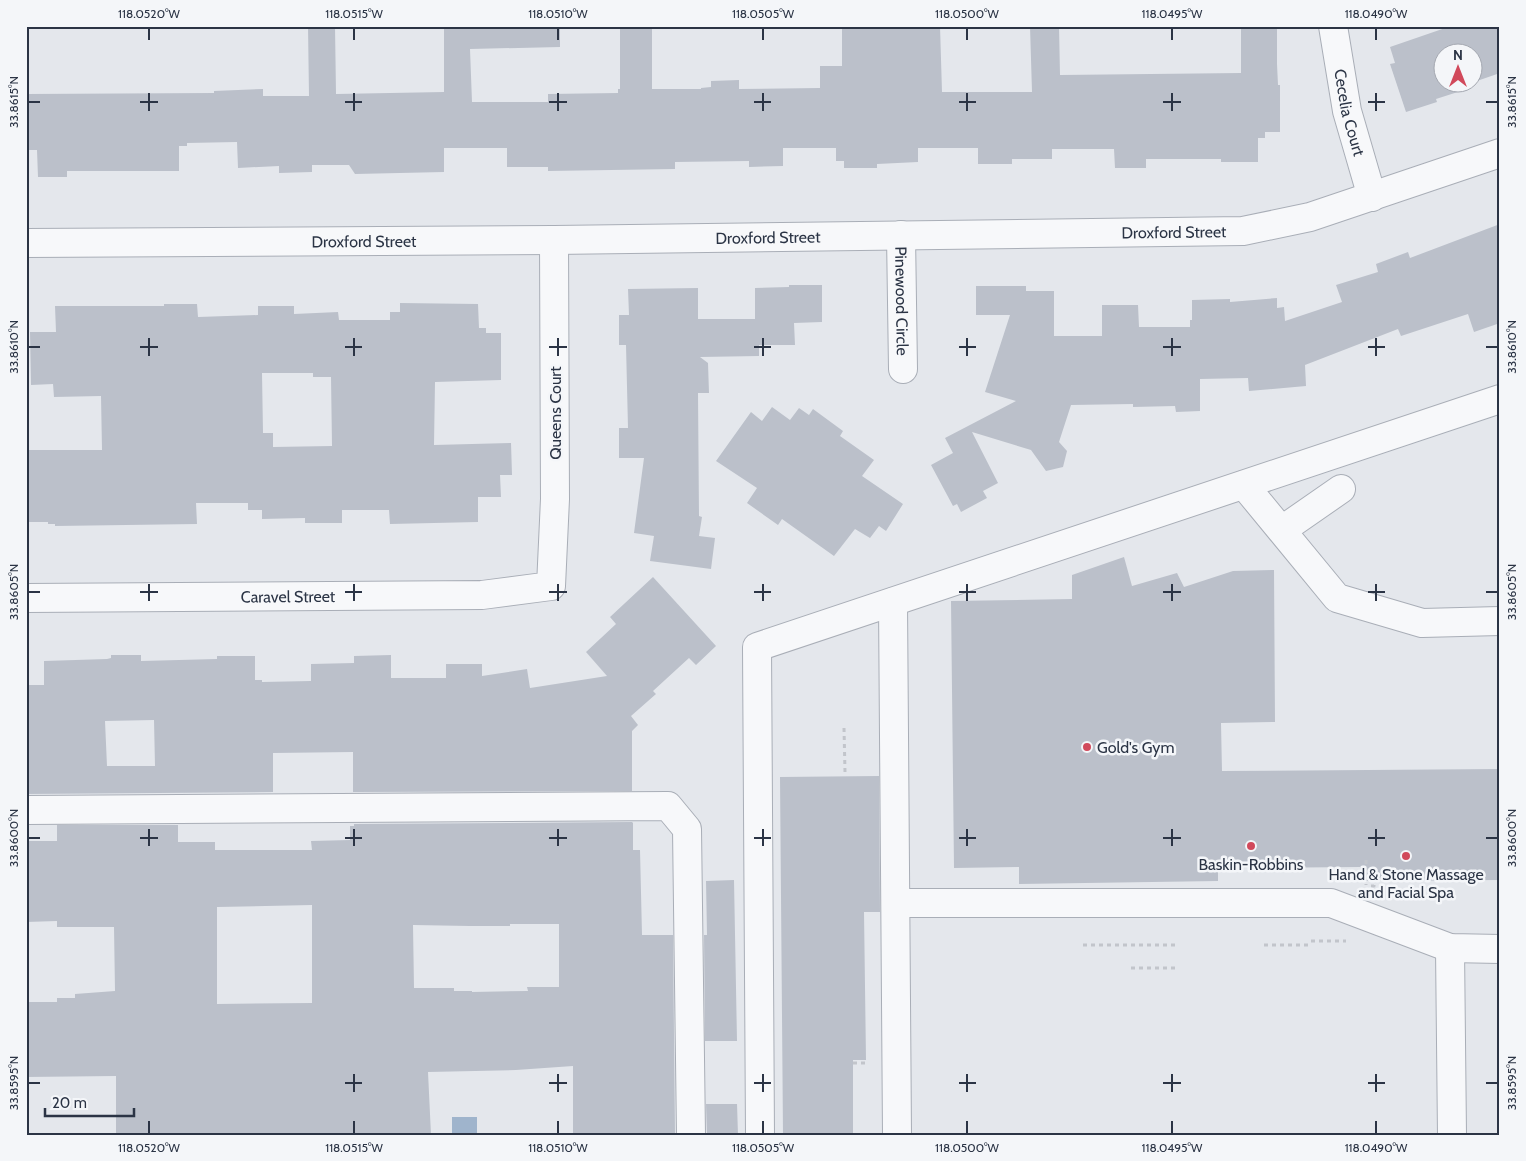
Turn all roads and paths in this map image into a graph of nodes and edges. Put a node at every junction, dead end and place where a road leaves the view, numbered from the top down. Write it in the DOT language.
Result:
graph roads {
  1 [pos="1333,26"];
  2 [pos="1500,153"];
  3 [pos="1372,197"];
  4 [pos="901,235"];
  5 [pos="554,240"];
  6 [pos="26,243"];
  7 [pos="903,369"];
  8 [pos="1500,399"];
  9 [pos="1244,484"];
  10 [pos="1341,489"];
  11 [pos="1282,530"];
  12 [pos="551,586"];
  13 [pos="26,598"];
  14 [pos="893,602"];
  15 [pos="1500,621"];
  16 [pos="844,728"];
  17 [pos="845,772"];
  18 [pos="26,810"];
  19 [pos="1366,860"];
  20 [pos="1374,872"];
  21 [pos="1366,886"];
  22 [pos="1374,886"];
  23 [pos="896,903"];
  24 [pos="1350,941"];
  25 [pos="1176,944"];
  26 [pos="1264,944"];
  27 [pos="1083,946"];
  28 [pos="1450,948"];
  29 [pos="1500,949"];
  30 [pos="1130,968"];
  31 [pos="1176,968"];
  32 [pos="691,1135"];
  33 [pos="760,1135"];
  34 [pos="897,1135"];
  35 [pos="1452,1135"];
  1 -- 3 [label="street, Cecelia Court"];
  2 -- 3 [label="street, Droxford Street"];
  3 -- 4 [label="street, Droxford Street"];
  4 -- 5 [label="street, Droxford Street"];
  4 -- 7 [label="street, Pinewood Circle"];
  5 -- 6 [label="street, Droxford Street"];
  5 -- 12 [label="street, Queens Court"];
  8 -- 9 [label="street"];
  9 -- 11 [label="street"];
  9 -- 14 [label="street"];
  10 -- 11 [label="street"];
  11 -- 15 [label="street"];
  12 -- 13 [label="street, Caravel Street"];
  14 -- 23 [label="street"];
  14 -- 33 [label="street"];
  16 -- 17 [label="path"];
  18 -- 32 [label="street"];
  19 -- 21 [label="path"];
  20 -- 22 [label="path"];
  23 -- 28 [label="street"];
  23 -- 34 [label="street"];
  24 -- 26 [label="path"];
  25 -- 27 [label="path"];
  28 -- 29 [label="street"];
  28 -- 35 [label="street"];
  30 -- 31 [label="path"];
}
